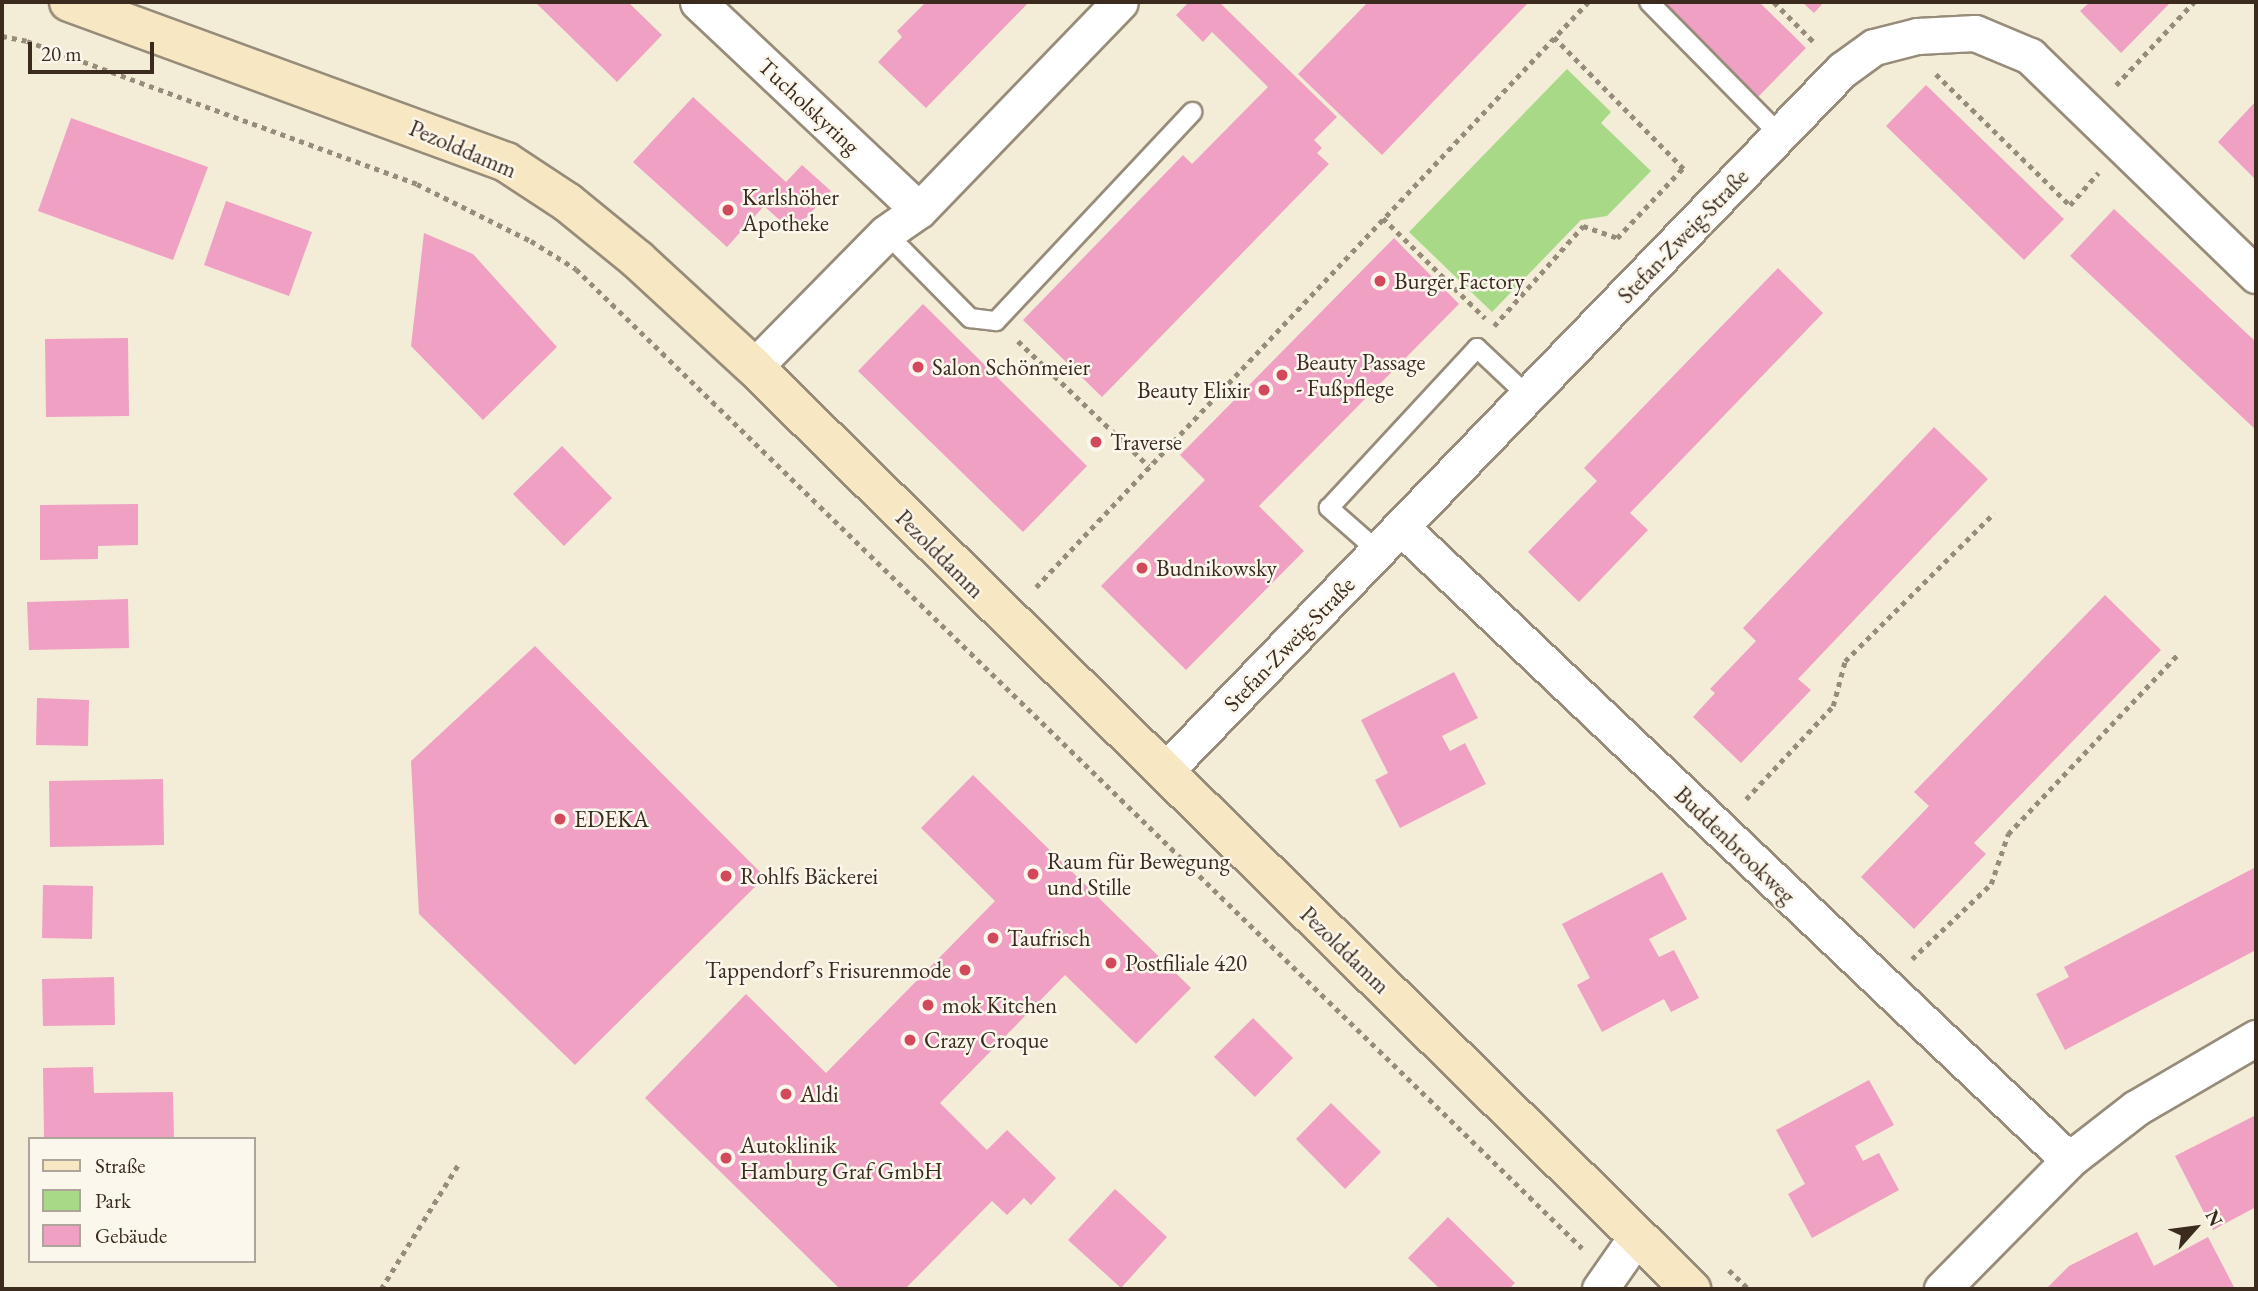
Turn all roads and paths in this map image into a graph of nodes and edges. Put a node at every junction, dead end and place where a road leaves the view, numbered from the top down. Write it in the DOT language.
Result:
graph roads {
  1 [pos="69,2"];
  2 [pos="698,2"];
  3 [pos="1120,2"];
  4 [pos="1588,2"];
  5 [pos="1649,2"];
  6 [pos="1774,2"];
  7 [pos="2194,2"];
  8 [pos="2,36"];
  9 [pos="1554,37"];
  10 [pos="1901,40"];
  11 [pos="1842,70"];
  12 [pos="2092,111"];
  13 [pos="1192,112"];
  14 [pos="1780,135"];
  15 [pos="2124,144"];
  16 [pos="1683,168"];
  17 [pos="1715,202"];
  18 [pos="919,210"];
  19 [pos="1383,219"];
  20 [pos="886,233"];
  21 [pos="2256,275"];
  22 [pos="996,321"];
  23 [pos="1493,326"];
  24 [pos="1502,335"];
  25 [pos="754,367"];
  26 [pos="1528,396"];
  27 [pos="1149,466"];
  28 [pos="1994,513"];
  29 [pos="1402,528"];
  30 [pos="1378,552"];
  31 [pos="1005,619"];
  32 [pos="2178,654"];
  33 [pos="1164,772"];
  34 [pos="1718,829"];
  35 [pos="1884,986"];
  36 [pos="2256,1038"];
  37 [pos="2069,1160"];
  38 [pos="459,1163"];
  39 [pos="1637,1236"];
  40 [pos="1605,1282"];
  41 [pos="380,1289"];
  42 [pos="1691,1289"];
  43 [pos="1942,1289"];
  1 -- 25 [label="street, Pezolddamm"];
  2 -- 18 [label="street, Tucholskyring"];
  3 -- 18 [label="street"];
  4 -- 9 [label="path"];
  5 -- 14 [label="lane"];
  6 -- 11 [label="path"];
  7 -- 12 [label="path"];
  8 -- 40 [label="path"];
  9 -- 16 [label="path"];
  9 -- 19 [label="path"];
  10 -- 11 [label="street, Stefan-Zweig-Straße"];
  10 -- 12 [label="street, Stefan-Zweig-Straße"];
  10 -- 15 [label="path"];
  11 -- 14 [label="street, Stefan-Zweig-Straße"];
  12 -- 15 [label="street, Stefan-Zweig-Straße"];
  13 -- 22 [label="lane"];
  14 -- 17 [label="street, Stefan-Zweig-Straße"];
  15 -- 21 [label="street, Stefan-Zweig-Straße"];
  16 -- 17 [label="path"];
  16 -- 23 [label="path"];
  17 -- 26 [label="street, Stefan-Zweig-Straße"];
  18 -- 20 [label="street"];
  19 -- 23 [label="path"];
  19 -- 27 [label="path"];
  20 -- 22 [label="lane"];
  20 -- 25 [label="street"];
  22 -- 27 [label="path"];
  23 -- 24 [label="path"];
  25 -- 31 [label="street, Pezolddamm"];
  26 -- 29 [label="street, Stefan-Zweig-Straße"];
  26 -- 30 [label="lane"];
  27 -- 31 [label="path"];
  28 -- 34 [label="path"];
  29 -- 30 [label="street, Stefan-Zweig-Straße"];
  29 -- 34 [label="street, Buddenbrookweg"];
  30 -- 33 [label="street, Stefan-Zweig-Straße"];
  31 -- 33 [label="street, Pezolddamm"];
  32 -- 35 [label="path"];
  33 -- 39 [label="street, Pezolddamm"];
  34 -- 35 [label="street, Buddenbrookweg"];
  35 -- 37 [label="street, Buddenbrookweg"];
  36 -- 37 [label="street"];
  37 -- 43 [label="street"];
  38 -- 41 [label="path"];
  39 -- 40 [label="street"];
  39 -- 42 [label="street, Pezolddamm"];
}
